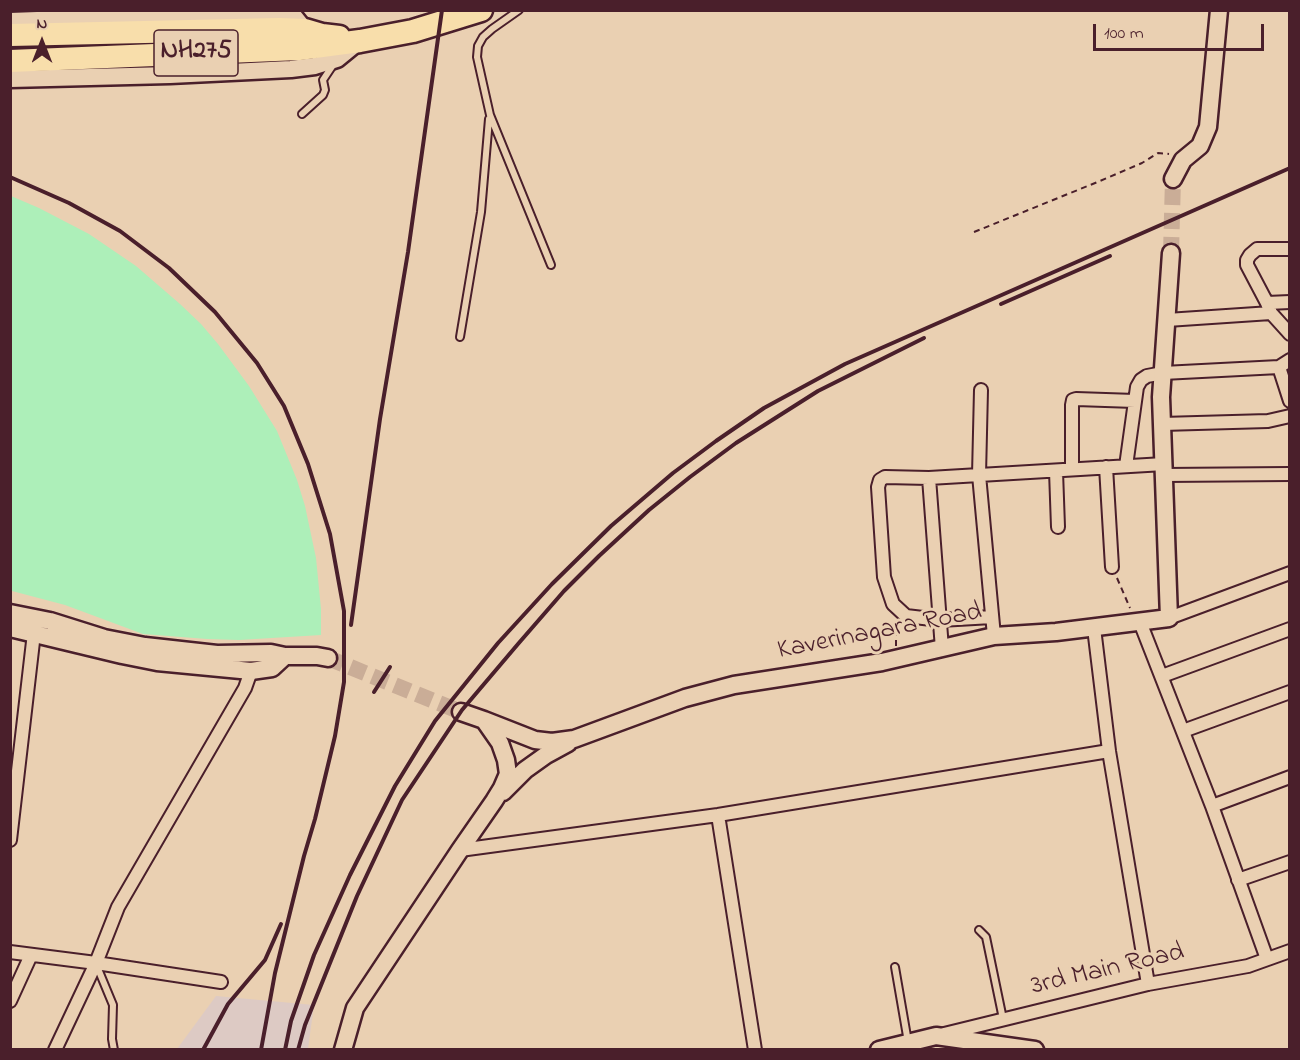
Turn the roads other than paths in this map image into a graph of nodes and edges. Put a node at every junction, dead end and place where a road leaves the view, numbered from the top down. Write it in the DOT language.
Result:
graph roads {
  1 [pos="481,10"];
  2 [pos="519,10"];
  3 [pos="1219,10"];
  4 [pos="10,21"];
  5 [pos="304,30"];
  6 [pos="10,35"];
  7 [pos="370,39"];
  8 [pos="337,59"];
  9 [pos="10,61"];
  10 [pos="10,79"];
  11 [pos="302,114"];
  12 [pos="490,115"];
  13 [pos="1173,179"];
  14 [pos="1290,249"];
  15 [pos="1171,253"];
  16 [pos="550,265"];
  17 [pos="1290,302"];
  18 [pos="1269,308"];
  19 [pos="1167,320"];
  20 [pos="1290,334"];
  21 [pos="460,337"];
  22 [pos="1284,364"];
  23 [pos="1163,373"];
  24 [pos="981,390"];
  25 [pos="1135,401"];
  26 [pos="1290,401"];
  27 [pos="1290,416"];
  28 [pos="1162,424"];
  29 [pos="1126,466"];
  30 [pos="1106,467"];
  31 [pos="1072,469"];
  32 [pos="1164,469"];
  33 [pos="1056,471"];
  34 [pos="1290,474"];
  35 [pos="979,475"];
  36 [pos="929,478"];
  37 [pos="1058,527"];
  38 [pos="1112,567"];
  39 [pos="1290,573"];
  40 [pos="10,613"];
  41 [pos="992,617"];
  42 [pos="1169,618"];
  43 [pos="940,620"];
  44 [pos="1136,623"];
  45 [pos="10,628"];
  46 [pos="1094,628"];
  47 [pos="1290,630"];
  48 [pos="34,633"];
  49 [pos="994,636"];
  50 [pos="942,649"];
  51 [pos="285,656"];
  52 [pos="328,658"];
  53 [pos="251,670"];
  54 [pos="1162,676"];
  55 [pos="1290,692"];
  56 [pos="461,712"];
  57 [pos="484,720"];
  58 [pos="1183,731"];
  59 [pos="574,740"];
  60 [pos="1109,751"];
  61 [pos="1290,777"];
  62 [pos="494,801"];
  63 [pos="1212,806"];
  64 [pos="12,813"];
  65 [pos="718,815"];
  66 [pos="10,840"];
  67 [pos="460,850"];
  68 [pos="1290,861"];
  69 [pos="1238,880"];
  70 [pos="979,930"];
  71 [pos="1290,951"];
  72 [pos="10,952"];
  73 [pos="31,956"];
  74 [pos="1267,959"];
  75 [pos="96,963"];
  76 [pos="895,967"];
  77 [pos="221,982"];
  78 [pos="1148,984"];
  79 [pos="10,1001"];
  80 [pos="1003,1020"];
  81 [pos="936,1036"];
  82 [pos="908,1043"];
  83 [pos="880,1049"];
  84 [pos="1033,1049"];
  85 [pos="55,1050"];
  86 [pos="114,1050"];
  87 [pos="343,1050"];
  88 [pos="755,1050"];
  1 -- 7 [label="highway, NH275"];
  2 -- 12 [label="lane"];
  3 -- 13 [label="street"];
  4 -- 5 [label="street"];
  5 -- 6 [label="highway, NH275"];
  5 -- 7 [label="highway, NH275"];
  7 -- 8 [label="street"];
  7 -- 9 [label="highway, NH275"];
  8 -- 10 [label="street"];
  8 -- 11 [label="lane"];
  12 -- 16 [label="lane"];
  12 -- 21 [label="lane"];
  14 -- 18 [label="street"];
  15 -- 19 [label="street"];
  17 -- 18 [label="street"];
  18 -- 19 [label="street"];
  18 -- 20 [label="street"];
  19 -- 23 [label="street"];
  22 -- 23 [label="street"];
  22 -- 26 [label="street"];
  23 -- 25 [label="street"];
  23 -- 28 [label="street"];
  24 -- 35 [label="street"];
  25 -- 29 [label="street"];
  25 -- 31 [label="street"];
  27 -- 28 [label="street"];
  28 -- 32 [label="street"];
  29 -- 30 [label="street"];
  29 -- 32 [label="street"];
  30 -- 31 [label="street"];
  30 -- 38 [label="street"];
  31 -- 33 [label="street"];
  32 -- 34 [label="street"];
  32 -- 42 [label="street"];
  33 -- 35 [label="street"];
  33 -- 37 [label="street"];
  35 -- 36 [label="street"];
  35 -- 41 [label="street"];
  36 -- 43 [label="street"];
  36 -- 43 [label="street"];
  39 -- 42 [label="street, Kaverinagara Road"];
  40 -- 51 [label="street"];
  41 -- 43 [label="street"];
  41 -- 49 [label="street"];
  42 -- 44 [label="street, Kaverinagara Road"];
  43 -- 50 [label="street"];
  44 -- 46 [label="street, Kaverinagara Road"];
  44 -- 54 [label="street"];
  45 -- 48 [label="street"];
  46 -- 49 [label="street, Kaverinagara Road"];
  46 -- 60 [label="street"];
  47 -- 54 [label="street"];
  48 -- 53 [label="street"];
  48 -- 64 [label="street"];
  49 -- 50 [label="street, Kaverinagara Road"];
  50 -- 59 [label="street, Kaverinagara Road"];
  51 -- 52 [label="street"];
  51 -- 53 [label="street"];
  53 -- 75 [label="street"];
  54 -- 58 [label="street"];
  55 -- 58 [label="street"];
  56 -- 57 [label="street, Kaverinagara Road"];
  57 -- 59 [label="street, Kaverinagara Road"];
  57 -- 62 [label="street"];
  58 -- 63 [label="street"];
  59 -- 62 [label="street"];
  60 -- 65 [label="street"];
  60 -- 78 [label="street"];
  61 -- 63 [label="street"];
  62 -- 67 [label="street"];
  63 -- 69 [label="street"];
  64 -- 66 [label="street"];
  65 -- 67 [label="street"];
  65 -- 88 [label="street"];
  67 -- 87 [label="street"];
  68 -- 69 [label="street"];
  69 -- 74 [label="street"];
  70 -- 80 [label="lane"];
  71 -- 74 [label="street, 3rd Main Road"];
  72 -- 73 [label="street"];
  73 -- 75 [label="street"];
  73 -- 79 [label="street"];
  74 -- 78 [label="street, 3rd Main Road"];
  75 -- 77 [label="street"];
  75 -- 85 [label="street"];
  75 -- 86 [label="lane"];
  76 -- 82 [label="lane"];
  78 -- 80 [label="street, 3rd Main Road"];
  80 -- 81 [label="street, 3rd Main Road"];
  81 -- 82 [label="street"];
  81 -- 84 [label="street"];
  82 -- 83 [label="street"];
}
